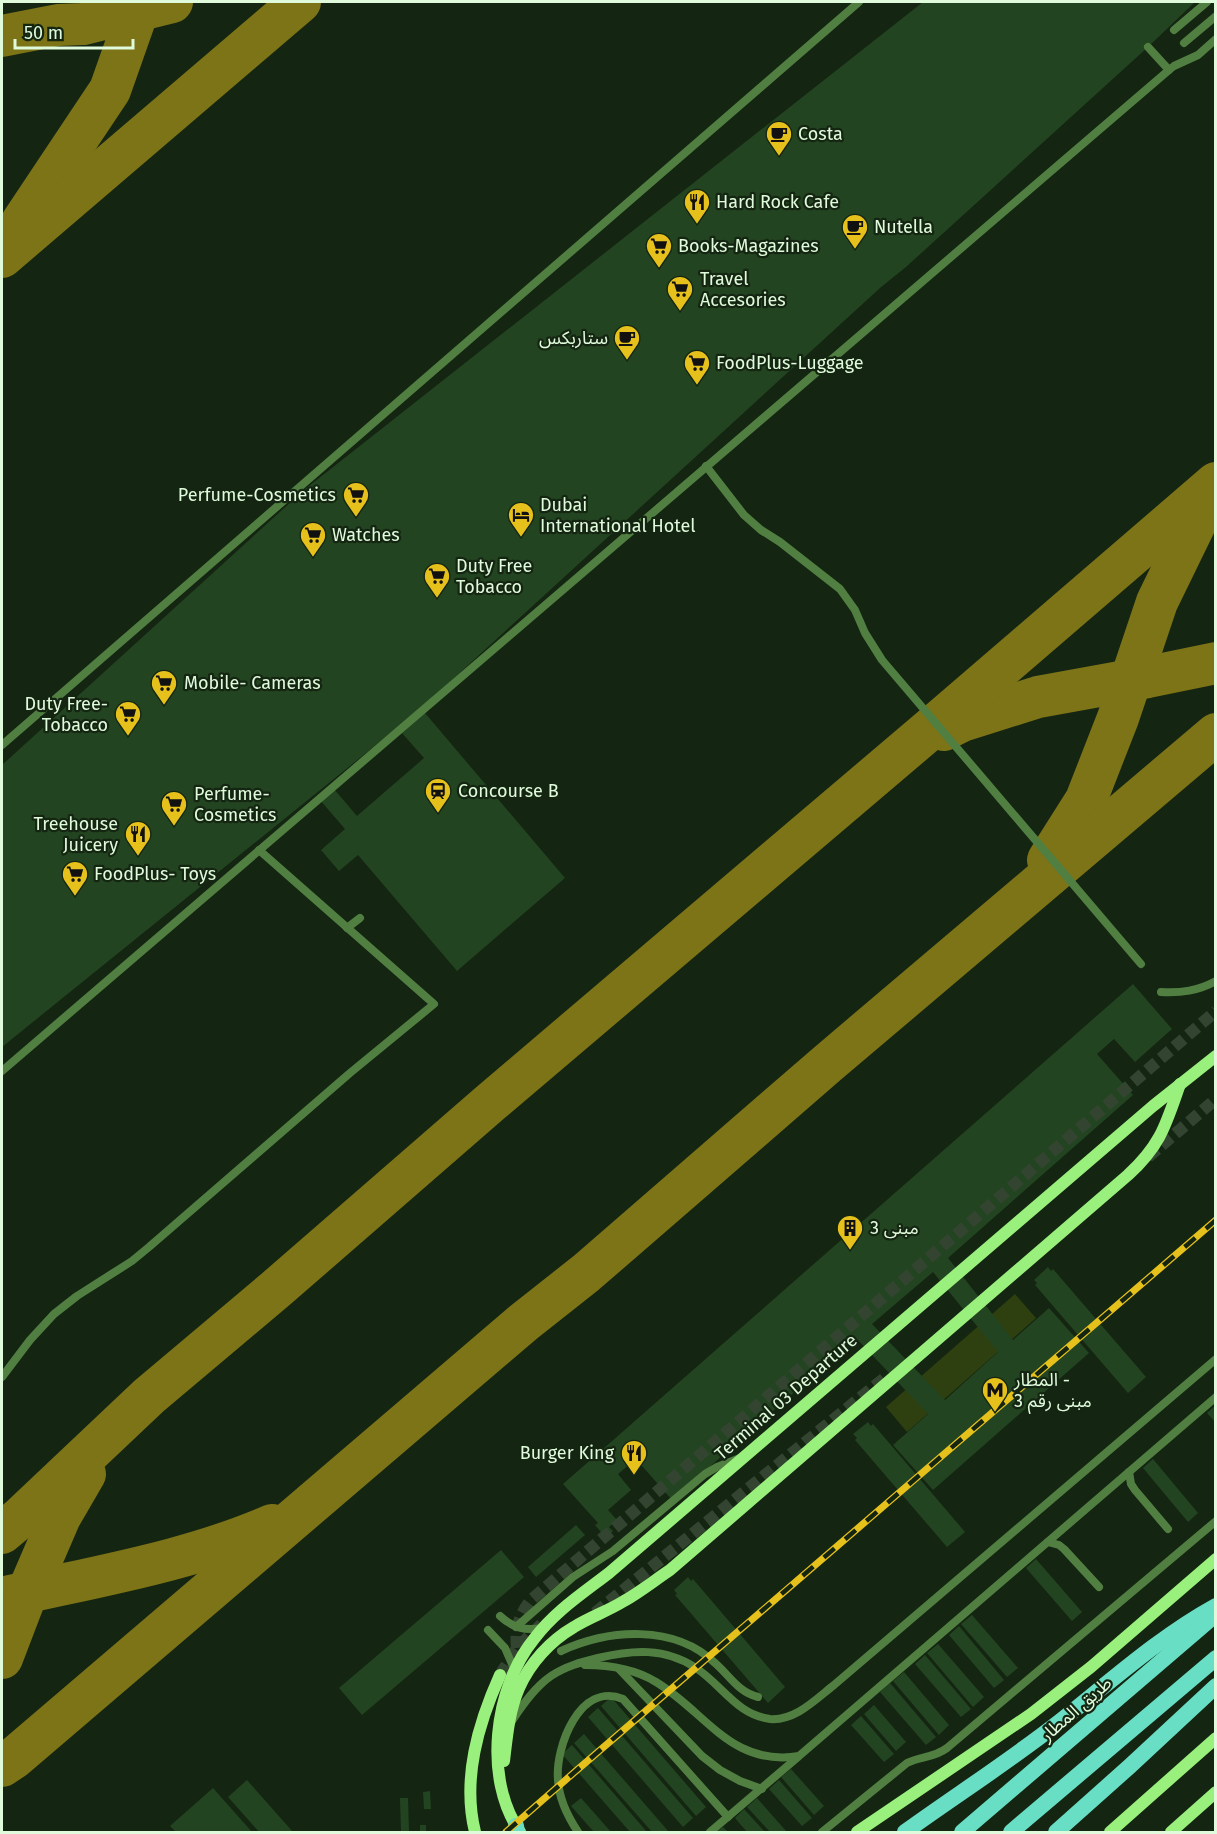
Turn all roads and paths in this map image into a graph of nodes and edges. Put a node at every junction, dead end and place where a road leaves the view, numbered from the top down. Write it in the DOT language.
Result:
graph roads {
  1 [pos="859,2"];
  2 [pos="1207,2"];
  3 [pos="1215,16"];
  4 [pos="1174,30"];
  5 [pos="1215,39"];
  6 [pos="1184,43"];
  7 [pos="1149,47"];
  8 [pos="1169,70"];
  9 [pos="706,466"];
  10 [pos="2,745"];
  11 [pos="259,850"];
  12 [pos="360,918"];
  13 [pos="347,928"];
  14 [pos="1141,963"];
  15 [pos="1213,985"];
  16 [pos="1161,992"];
  17 [pos="1213,1056"];
  18 [pos="2,1071"];
  19 [pos="1180,1083"];
  20 [pos="1215,1359"];
  21 [pos="2,1377"];
  22 [pos="1215,1397"];
  23 [pos="744,1457"];
  24 [pos="1129,1472"];
  25 [pos="1215,1521"];
  26 [pos="1168,1529"];
  27 [pos="1048,1542"];
  28 [pos="1215,1559"];
  29 [pos="1099,1587"];
  30 [pos="1215,1606"];
  31 [pos="1215,1615"];
  32 [pos="500,1616"];
  33 [pos="516,1627"];
  34 [pos="542,1628"];
  35 [pos="488,1630"];
  36 [pos="561,1651"];
  37 [pos="1215,1658"];
  38 [pos="568,1666"];
  39 [pos="618,1668"];
  40 [pos="515,1671"];
  41 [pos="500,1675"];
  42 [pos="510,1685"];
  43 [pos="1215,1686"];
  44 [pos="758,1697"];
  45 [pos="479,1729"];
  46 [pos="507,1729"];
  47 [pos="1215,1738"];
  48 [pos="799,1756"];
  49 [pos="762,1789"];
  50 [pos="501,1790"];
  51 [pos="1215,1792"];
  52 [pos="728,1817"];
  53 [pos="518,1830"];
  54 [pos="475,1833"];
  55 [pos="578,1833"];
  56 [pos="710,1833"];
  57 [pos="822,1833"];
  58 [pos="857,1833"];
  59 [pos="905,1833"];
  60 [pos="962,1833"];
  61 [pos="1011,1833"];
  62 [pos="1056,1833"];
  63 [pos="1110,1833"];
  64 [pos="1172,1833"];
  1 -- 10 [label="lane"];
  2 -- 4 [label="lane"];
  3 -- 6 [label="lane"];
  5 -- 8 [label="lane"];
  7 -- 8 [label="lane"];
  8 -- 9 [label="lane"];
  9 -- 11 [label="lane"];
  9 -- 14 [label="lane"];
  11 -- 13 [label="lane"];
  11 -- 18 [label="lane"];
  12 -- 13 [label="lane"];
  13 -- 21 [label="lane"];
  15 -- 16 [label="lane"];
  17 -- 19 [label="main road, Terminal 03 Departure"];
  19 -- 23 [label="main road, Terminal 03 Departure"];
  19 -- 46 [label="main road"];
  20 -- 38 [label="lane"];
  22 -- 24 [label="lane"];
  23 -- 33 [label="lane"];
  23 -- 34 [label="main road, Terminal 03 Departure"];
  24 -- 26 [label="lane"];
  24 -- 27 [label="lane"];
  25 -- 57 [label="lane"];
  27 -- 29 [label="lane"];
  27 -- 48 [label="lane"];
  28 -- 58 [label="main road"];
  30 -- 59 [label="highway"];
  31 -- 60 [label="highway, طريق المطار"];
  32 -- 33 [label="lane"];
  33 -- 34 [label="lane"];
  34 -- 40 [label="main road, Terminal 03 Departure"];
  35 -- 40 [label="lane"];
  36 -- 44 [label="lane"];
  37 -- 61 [label="highway"];
  38 -- 39 [label="lane"];
  38 -- 46 [label="lane"];
  39 -- 48 [label="lane"];
  39 -- 49 [label="lane"];
  40 -- 50 [label="main road, Terminal 03 Departure"];
  41 -- 45 [label="main road"];
  42 -- 45 [label="main road"];
  43 -- 62 [label="highway"];
  45 -- 54 [label="main road"];
  46 -- 50 [label="main road"];
  47 -- 63 [label="main road"];
  48 -- 49 [label="lane"];
  49 -- 52 [label="lane"];
  50 -- 53 [label="main road, Terminal 03 Departure"];
  51 -- 64 [label="main road"];
  52 -- 55 [label="lane"];
  52 -- 56 [label="lane"];
}
